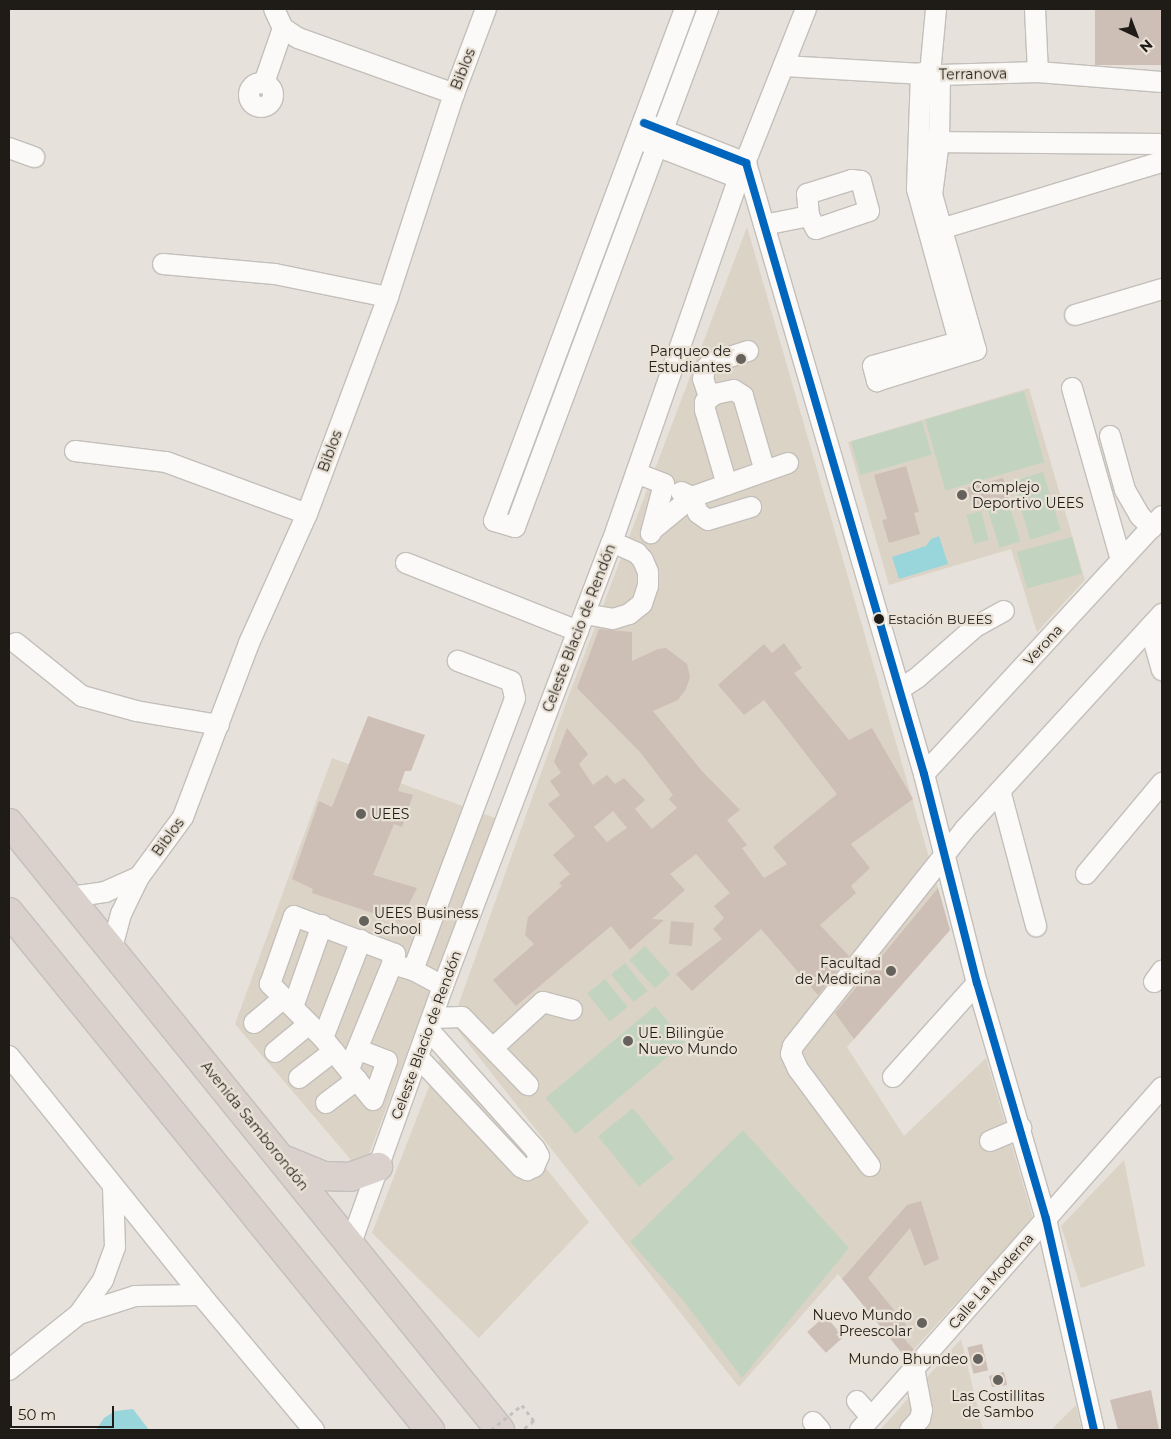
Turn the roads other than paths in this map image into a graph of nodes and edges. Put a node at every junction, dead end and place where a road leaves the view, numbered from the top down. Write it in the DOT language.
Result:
graph roads {
  1 [pos="274,9"];
  2 [pos="486,9"];
  3 [pos="685,9"];
  4 [pos="708,9"];
  5 [pos="806,9"];
  6 [pos="936,9"];
  7 [pos="1035,9"];
  8 [pos="283,28"];
  9 [pos="676,34"];
  10 [pos="696,41"];
  11 [pos="784,66"];
  12 [pos="1038,72"];
  13 [pos="930,74"];
  14 [pos="1162,82"];
  15 [pos="264,83"];
  16 [pos="454,94"];
  17 [pos="641,131"];
  18 [pos="661,139"];
  19 [pos="939,141"];
  20 [pos="918,142"];
  21 [pos="1162,144"];
  22 [pos="9,148"];
  23 [pos="34,157"];
  24 [pos="1162,162"];
  25 [pos="743,170"];
  26 [pos="809,216"];
  27 [pos="607,220"];
  28 [pos="764,226"];
  29 [pos="627,227"];
  30 [pos="936,231"];
  31 [pos="163,264"];
  32 [pos="582,288"];
  33 [pos="1162,289"];
  34 [pos="602,294"];
  35 [pos="388,297"];
  36 [pos="1075,314"];
  37 [pos="748,352"];
  38 [pos="556,357"];
  39 [pos="576,364"];
  40 [pos="1072,388"];
  41 [pos="709,398"];
  42 [pos="532,421"];
  43 [pos="552,429"];
  44 [pos="1110,436"];
  45 [pos="75,451"];
  46 [pos="788,463"];
  47 [pos="764,471"];
  48 [pos="636,473"];
  49 [pos="664,484"];
  50 [pos="727,485"];
  51 [pos="692,497"];
  52 [pos="752,506"];
  53 [pos="307,514"];
  54 [pos="1157,522"];
  55 [pos="652,530"];
  56 [pos="612,542"];
  57 [pos="643,560"];
  58 [pos="1121,560"];
  59 [pos="406,563"];
  60 [pos="1004,611"];
  61 [pos="1156,621"];
  62 [pos="581,623"];
  63 [pos="16,643"];
  64 [pos="458,661"];
  65 [pos="1162,670"];
  66 [pos="900,690"];
  67 [pos="219,725"];
  68 [pos="924,774"];
  69 [pos="1162,783"];
  70 [pos="1001,794"];
  71 [pos="9,823"];
  72 [pos="946,856"];
  73 [pos="1086,874"];
  74 [pos="139,877"];
  75 [pos="70,897"];
  76 [pos="9,912"];
  77 [pos="322,925"];
  78 [pos="1036,926"];
  79 [pos="361,940"];
  80 [pos="112,948"];
  81 [pos="392,964"];
  82 [pos="413,970"];
  83 [pos="978,983"];
  84 [pos="443,986"];
  85 [pos="289,1003"];
  86 [pos="572,1010"];
  87 [pos="254,1023"];
  88 [pos="430,1024"];
  89 [pos="322,1038"];
  90 [pos="493,1048"];
  91 [pos="359,1050"];
  92 [pos="275,1052"];
  93 [pos="9,1056"];
  94 [pos="418,1057"];
  95 [pos="353,1075"];
  96 [pos="893,1077"];
  97 [pos="300,1078"];
  98 [pos="528,1085"];
  99 [pos="1162,1087"];
  100 [pos="326,1103"];
  101 [pos="1021,1128"];
  102 [pos="990,1141"];
  103 [pos="281,1158"];
  104 [pos="870,1166"];
  105 [pos="378,1167"];
  106 [pos="113,1186"];
  107 [pos="1046,1219"];
  108 [pos="350,1246"];
  109 [pos="201,1296"];
  110 [pos="79,1314"];
  111 [pos="914,1368"];
  112 [pos="9,1370"];
  113 [pos="858,1401"];
  114 [pos="865,1424"];
  115 [pos="314,1430"];
  116 [pos="430,1430"];
  117 [pos="500,1430"];
  118 [pos="910,1430"];
  119 [pos="1094,1430"];
  1 -- 8 [label="street"];
  2 -- 16 [label="street, Biblos"];
  3 -- 9 [label="street"];
  4 -- 10 [label="street"];
  5 -- 11 [label="street, Celeste Blacio de Rendón"];
  6 -- 13 [label="street"];
  7 -- 12 [label="street"];
  8 -- 15 [label="street"];
  8 -- 16 [label="street"];
  9 -- 10 [label="street"];
  9 -- 17 [label="street"];
  10 -- 18 [label="street"];
  11 -- 13 [label="street, Terranova"];
  11 -- 25 [label="street, Celeste Blacio de Rendón"];
  12 -- 13 [label="street, Terranova"];
  12 -- 14 [label="street, Terranova"];
  13 -- 19 [label="street"];
  13 -- 20 [label="street"];
  16 -- 35 [label="street, Biblos"];
  17 -- 18 [label="street"];
  17 -- 27 [label="street"];
  18 -- 25 [label="street"];
  18 -- 29 [label="street"];
  19 -- 20 [label="street"];
  19 -- 21 [label="street"];
  19 -- 30 [label="street"];
  20 -- 30 [label="street"];
  22 -- 23 [label="street"];
  24 -- 30 [label="street"];
  25 -- 28 [label="street"];
  25 -- 48 [label="street, Celeste Blacio de Rendón"];
  26 -- 28 [label="street"];
  27 -- 29 [label="street"];
  27 -- 32 [label="street"];
  28 -- 66 [label="street"];
  29 -- 34 [label="street"];
  30 -- 30 [label="street"];
  31 -- 35 [label="street"];
  32 -- 34 [label="street"];
  32 -- 38 [label="street"];
  33 -- 36 [label="street"];
  34 -- 39 [label="street"];
  35 -- 53 [label="street, Biblos"];
  37 -- 41 [label="street"];
  38 -- 39 [label="street"];
  38 -- 42 [label="street"];
  39 -- 43 [label="street"];
  40 -- 58 [label="street"];
  41 -- 47 [label="street"];
  41 -- 50 [label="street"];
  42 -- 43 [label="street"];
  42 -- 43 [label="street"];
  44 -- 54 [label="street"];
  45 -- 53 [label="street"];
  46 -- 47 [label="street"];
  47 -- 50 [label="street"];
  48 -- 49 [label="street"];
  48 -- 56 [label="street, Celeste Blacio de Rendón"];
  49 -- 51 [label="street"];
  49 -- 55 [label="street"];
  50 -- 51 [label="street"];
  51 -- 52 [label="street"];
  51 -- 55 [label="street"];
  53 -- 67 [label="street, Biblos"];
  54 -- 58 [label="street, Verona"];
  55 -- 57 [label="street"];
  56 -- 57 [label="street"];
  56 -- 62 [label="street, Celeste Blacio de Rendón"];
  57 -- 62 [label="street"];
  58 -- 68 [label="street, Verona"];
  59 -- 62 [label="street"];
  60 -- 66 [label="street"];
  61 -- 65 [label="street"];
  61 -- 70 [label="street"];
  62 -- 84 [label="street, Celeste Blacio de Rendón"];
  63 -- 67 [label="street"];
  64 -- 82 [label="street"];
  66 -- 68 [label="street"];
  67 -- 74 [label="street, Biblos"];
  68 -- 72 [label="street"];
  69 -- 73 [label="street"];
  70 -- 72 [label="street"];
  70 -- 78 [label="street"];
  71 -- 75 [label="highway, Avenida Samborondón"];
  72 -- 83 [label="street"];
  72 -- 104 [label="street"];
  74 -- 75 [label="street, Biblos"];
  74 -- 80 [label="street, Biblos"];
  75 -- 80 [label="highway, Avenida Samborondón"];
  76 -- 116 [label="highway"];
  77 -- 79 [label="street"];
  77 -- 85 [label="street"];
  77 -- 85 [label="street"];
  79 -- 81 [label="street"];
  79 -- 89 [label="street"];
  80 -- 103 [label="highway, Avenida Samborondón"];
  81 -- 82 [label="street"];
  81 -- 91 [label="street"];
  82 -- 84 [label="street"];
  83 -- 96 [label="street"];
  83 -- 101 [label="street"];
  84 -- 88 [label="street, Celeste Blacio de Rendón"];
  85 -- 87 [label="street"];
  85 -- 89 [label="street"];
  86 -- 90 [label="street"];
  88 -- 90 [label="street"];
  88 -- 94 [label="street, Celeste Blacio de Rendón"];
  88 -- 94 [label="street"];
  89 -- 92 [label="street"];
  89 -- 95 [label="street"];
  89 -- 97 [label="street"];
  90 -- 98 [label="street"];
  91 -- 95 [label="street"];
  91 -- 95 [label="street"];
  93 -- 106 [label="street"];
  94 -- 105 [label="street, Celeste Blacio de Rendón"];
  95 -- 100 [label="street"];
  99 -- 107 [label="street, Calle La Moderna"];
  101 -- 102 [label="street"];
  101 -- 107 [label="street"];
  103 -- 105 [label="highway"];
  103 -- 108 [label="highway, Avenida Samborondón"];
  105 -- 108 [label="street, Celeste Blacio de Rendón"];
  106 -- 109 [label="street"];
  106 -- 110 [label="street"];
  107 -- 111 [label="street, Calle La Moderna"];
  107 -- 119 [label="street"];
  108 -- 117 [label="highway, Avenida Samborondón"];
  109 -- 110 [label="street"];
  109 -- 115 [label="street"];
  110 -- 112 [label="street"];
  111 -- 114 [label="street, Calle La Moderna"];
  111 -- 118 [label="street"];
  113 -- 114 [label="street"];
}
